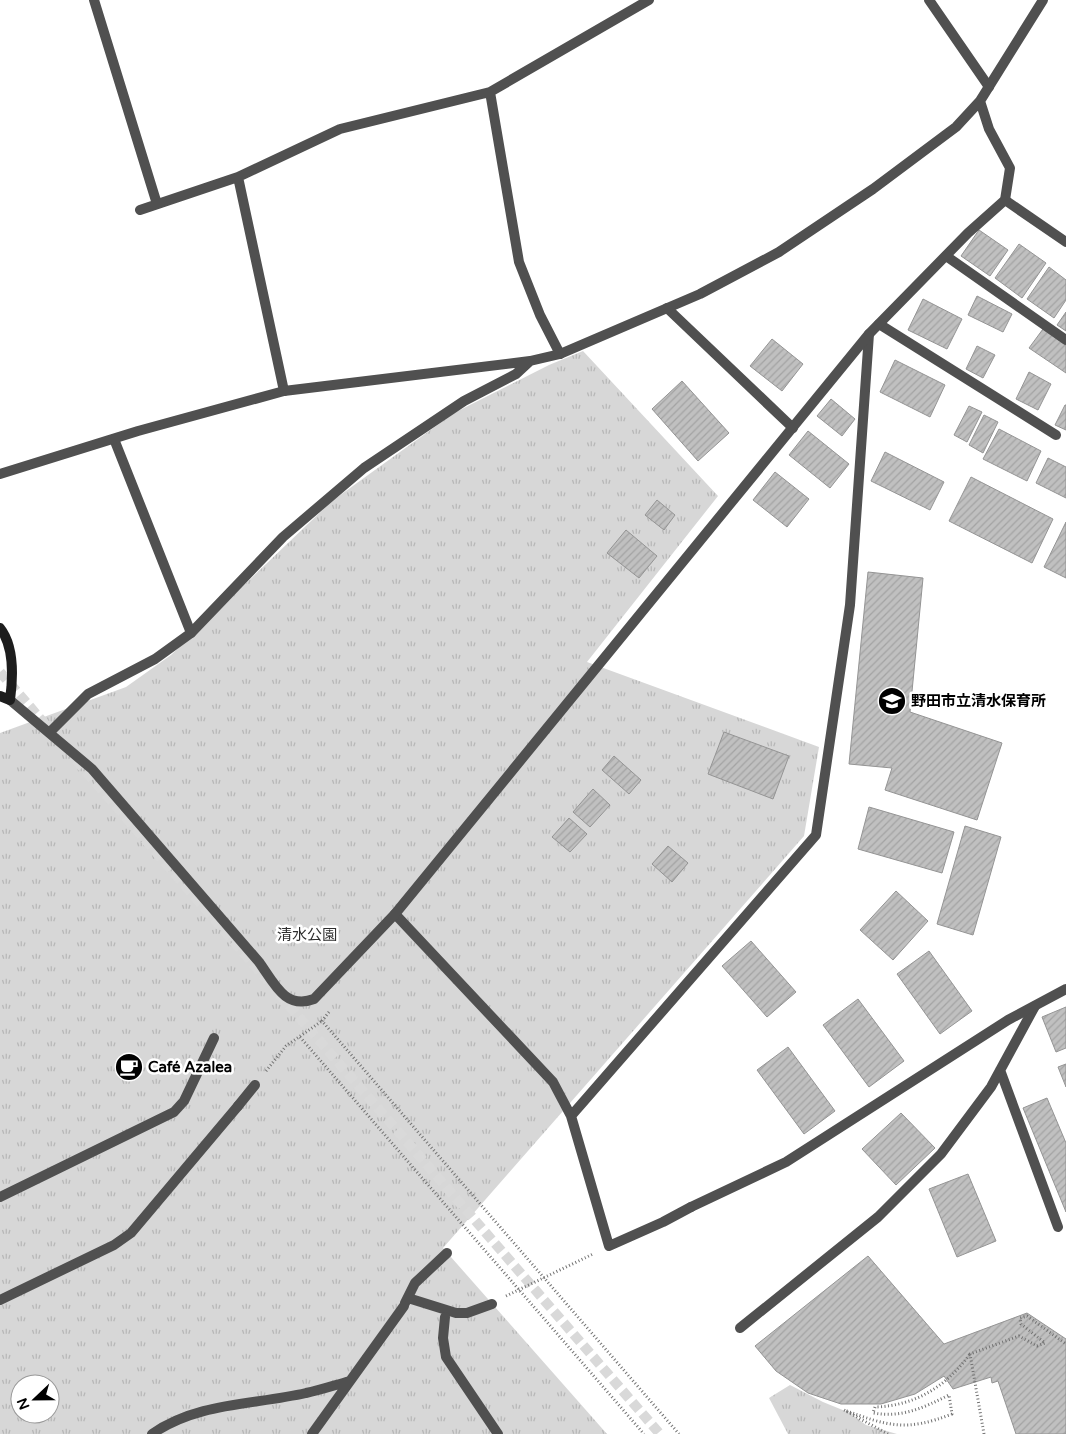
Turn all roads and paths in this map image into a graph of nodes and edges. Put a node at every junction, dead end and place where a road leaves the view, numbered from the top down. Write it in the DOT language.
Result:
graph roads {
  1 [pos="94,0"];
  2 [pos="648,0"];
  3 [pos="929,0"];
  4 [pos="1043,0"];
  5 [pos="989,87"];
  6 [pos="490,92"];
  7 [pos="980,101"];
  8 [pos="238,177"];
  9 [pos="1004,200"];
  10 [pos="156,204"];
  11 [pos="140,210"];
  12 [pos="1066,242"];
  13 [pos="946,256"];
  14 [pos="667,308"];
  15 [pos="879,324"];
  16 [pos="869,334"];
  17 [pos="1066,340"];
  18 [pos="560,354"];
  19 [pos="530,361"];
  20 [pos="284,391"];
  21 [pos="793,428"];
  22 [pos="1056,435"];
  23 [pos="114,440"];
  24 [pos="0,474"];
  25 [pos="0,628"];
  26 [pos="191,633"];
  27 [pos="0,696"];
  28 [pos="10,700"];
  29 [pos="0,704"];
  30 [pos="50,732"];
  31 [pos="395,914"];
  32 [pos="1066,989"];
  33 [pos="335,1006"];
  34 [pos="1035,1006"];
  35 [pos="322,1021"];
  36 [pos="300,1037"];
  37 [pos="214,1038"];
  38 [pos="1000,1070"];
  39 [pos="255,1085"];
  40 [pos="571,1116"];
  41 [pos="0,1198"];
  42 [pos="1058,1227"];
  43 [pos="609,1246"];
  44 [pos="447,1253"];
  45 [pos="544,1276"];
  46 [pos="518,1290"];
  47 [pos="0,1300"];
  48 [pos="406,1302"];
  49 [pos="492,1304"];
  50 [pos="446,1313"];
  51 [pos="740,1328"];
  52 [pos="1066,1344"];
  53 [pos="970,1354"];
  54 [pos="350,1381"];
  55 [pos="152,1434"];
  56 [pos="312,1434"];
  57 [pos="498,1434"];
  58 [pos="644,1434"];
  59 [pos="679,1434"];
  60 [pos="888,1434"];
  61 [pos="984,1434"];
  1 -- 10 [label="street"];
  2 -- 6 [label="street"];
  3 -- 5 [label="street"];
  4 -- 5 [label="street"];
  5 -- 7 [label="street"];
  6 -- 8 [label="street"];
  6 -- 18 [label="street"];
  7 -- 9 [label="street"];
  7 -- 14 [label="street"];
  8 -- 10 [label="street"];
  8 -- 20 [label="street"];
  9 -- 12 [label="street"];
  9 -- 13 [label="street"];
  10 -- 11 [label="street"];
  13 -- 15 [label="street"];
  13 -- 17 [label="street"];
  14 -- 18 [label="street"];
  14 -- 21 [label="street"];
  15 -- 16 [label="street"];
  15 -- 22 [label="street"];
  16 -- 21 [label="street"];
  16 -- 40 [label="street"];
  18 -- 19 [label="street"];
  19 -- 20 [label="street"];
  19 -- 26 [label="street"];
  20 -- 23 [label="street"];
  21 -- 31 [label="street"];
  23 -- 24 [label="street"];
  23 -- 26 [label="street"];
  25 -- 28 [label="street"];
  26 -- 30 [label="street"];
  27 -- 28 [label="street"];
  28 -- 29 [label="street"];
  28 -- 30 [label="street"];
  30 -- 31 [label="street"];
  31 -- 40 [label="street"];
  32 -- 34 [label="street"];
  33 -- 35 [label="path"];
  34 -- 38 [label="street"];
  34 -- 43 [label="street"];
  35 -- 36 [label="path"];
  35 -- 45 [label="path"];
  36 -- 39 [label="path"];
  36 -- 46 [label="path"];
  37 -- 41 [label="street"];
  38 -- 42 [label="street"];
  38 -- 51 [label="street"];
  39 -- 47 [label="street"];
  40 -- 43 [label="street"];
  43 -- 45 [label="path"];
  44 -- 48 [label="street"];
  45 -- 46 [label="path"];
  45 -- 59 [label="path"];
  46 -- 49 [label="path"];
  46 -- 58 [label="path"];
  48 -- 50 [label="street"];
  48 -- 54 [label="street"];
  49 -- 50 [label="street"];
  50 -- 57 [label="street"];
  52 -- 53 [label="path"];
  53 -- 60 [label="path"];
  53 -- 61 [label="path"];
  54 -- 55 [label="street"];
  54 -- 56 [label="street"];
}
